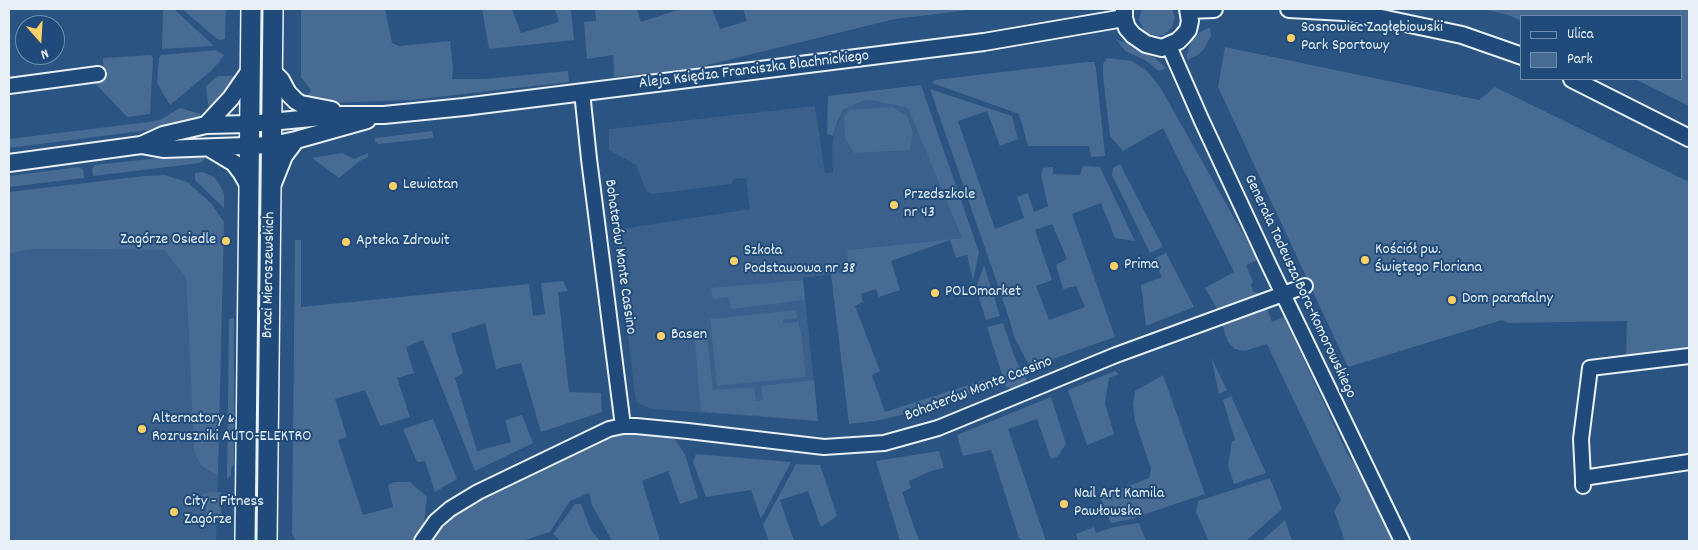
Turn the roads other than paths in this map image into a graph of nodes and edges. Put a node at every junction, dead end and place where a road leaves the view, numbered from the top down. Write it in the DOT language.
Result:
graph roads {
  1 [pos="251,9"];
  2 [pos="274,9"];
  3 [pos="1214,9"];
  4 [pos="1289,9"];
  5 [pos="1188,10"];
  6 [pos="1124,14"];
  7 [pos="1169,46"];
  8 [pos="1520,55"];
  9 [pos="249,72"];
  10 [pos="273,72"];
  11 [pos="98,74"];
  12 [pos="1574,80"];
  13 [pos="9,86"];
  14 [pos="582,92"];
  15 [pos="343,114"];
  16 [pos="384,115"];
  17 [pos="272,122"];
  18 [pos="206,124"];
  19 [pos="250,124"];
  20 [pos="1689,138"];
  21 [pos="296,140"];
  22 [pos="141,145"];
  23 [pos="272,145"];
  24 [pos="249,146"];
  25 [pos="209,148"];
  26 [pos="9,163"];
  27 [pos="249,186"];
  28 [pos="272,186"];
  29 [pos="1304,286"];
  30 [pos="1282,293"];
  31 [pos="1689,356"];
  32 [pos="623,426"];
  33 [pos="1689,462"];
  34 [pos="268,518"];
  35 [pos="245,541"];
  36 [pos="267,541"];
  37 [pos="279,541"];
  38 [pos="422,541"];
  39 [pos="1402,541"];
  1 -- 9 [label="main road, Braci Mieroszewskich"];
  2 -- 10 [label="main road, Braci Mieroszewskich"];
  3 -- 5 [label="street"];
  4 -- 8 [label="street"];
  5 -- 7 [label="street"];
  6 -- 7 [label="street"];
  6 -- 14 [label="street, Aleja Księdza Franciszka Blachnickiego"];
  7 -- 30 [label="street, Generała Tadeusza Bora-Komorowskiego"];
  9 -- 18 [label="street"];
  9 -- 19 [label="main road, Braci Mieroszewskich"];
  10 -- 15 [label="street"];
  10 -- 17 [label="main road, Braci Mieroszewskich"];
  11 -- 13 [label="street"];
  12 -- 20 [label="street"];
  14 -- 16 [label="street, Aleja Księdza Franciszka Blachnickiego"];
  14 -- 32 [label="street, Bohaterów Monte Cassino"];
  15 -- 16 [label="street, Aleja Księdza Franciszka Blachnickiego"];
  15 -- 17 [label="street, Aleja Księdza Franciszka Blachnickiego"];
  16 -- 21 [label="street, Aleja Księdza Franciszka Blachnickiego"];
  17 -- 19 [label="street, Aleja Księdza Franciszka Blachnickiego"];
  17 -- 23 [label="main road, Braci Mieroszewskich"];
  18 -- 19 [label="street, Aleja Księdza Franciszka Blachnickiego"];
  18 -- 22 [label="street, Aleja Księdza Franciszka Blachnickiego"];
  19 -- 24 [label="main road, Braci Mieroszewskich"];
  21 -- 23 [label="street, Aleja Księdza Franciszka Blachnickiego"];
  21 -- 28 [label="street"];
  22 -- 25 [label="street, Aleja Księdza Franciszka Blachnickiego"];
  22 -- 26 [label="street, Aleja Księdza Franciszka Blachnickiego"];
  23 -- 24 [label="street, Aleja Księdza Franciszka Blachnickiego"];
  23 -- 28 [label="main road, Braci Mieroszewskich"];
  24 -- 25 [label="street, Aleja Księdza Franciszka Blachnickiego"];
  24 -- 27 [label="main road, Braci Mieroszewskich"];
  25 -- 27 [label="street"];
  27 -- 35 [label="main road, Braci Mieroszewskich"];
  28 -- 34 [label="main road, Braci Mieroszewskich"];
  29 -- 30 [label="street, Bohaterów Monte Cassino"];
  30 -- 32 [label="street, Bohaterów Monte Cassino"];
  30 -- 39 [label="street, Generała Tadeusza Bora-Komorowskiego"];
  31 -- 33 [label="street"];
  32 -- 38 [label="street, Bohaterów Monte Cassino"];
  34 -- 36 [label="main road, Braci Mieroszewskich"];
  34 -- 37 [label="street"];
}
